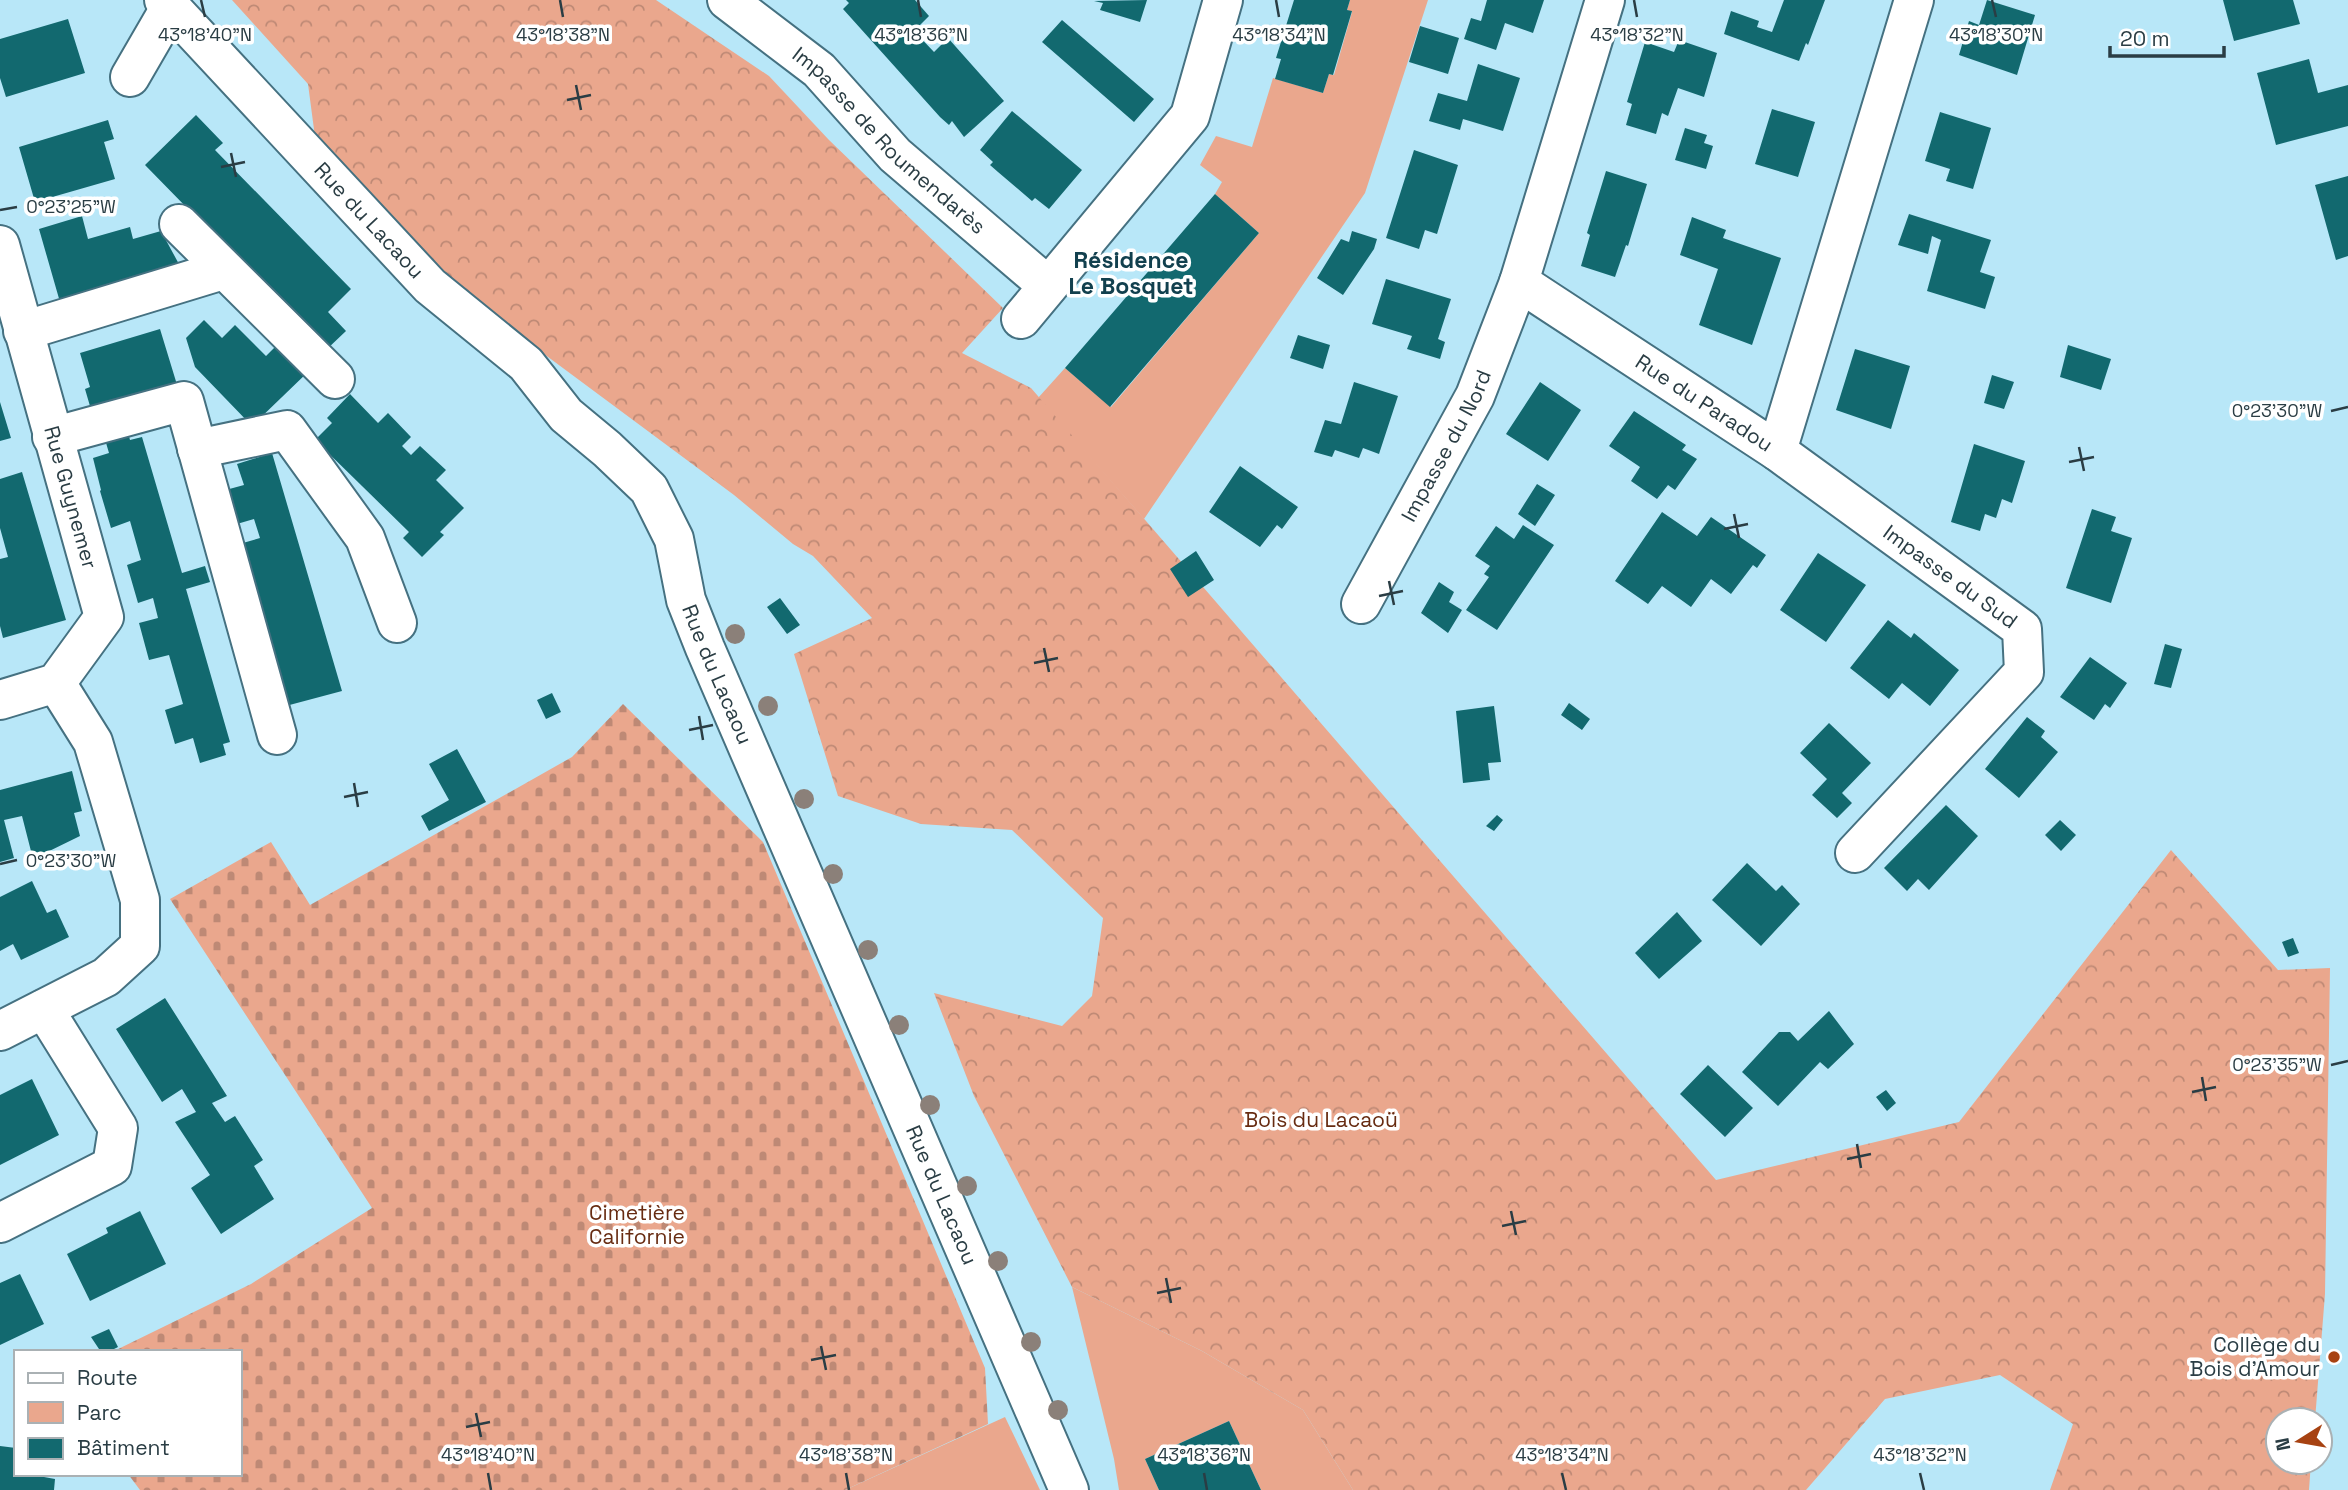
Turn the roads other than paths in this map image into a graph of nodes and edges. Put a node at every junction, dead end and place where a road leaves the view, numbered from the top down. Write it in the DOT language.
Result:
graph roads {
  1 [pos="727,0"];
  2 [pos="1223,0"];
  3 [pos="1605,0"];
  4 [pos="1914,0"];
  5 [pos="167,4"];
  6 [pos="130,77"];
  7 [pos="179,224"];
  8 [pos="0,245"];
  9 [pos="223,270"];
  10 [pos="1519,282"];
  11 [pos="1048,286"];
  12 [pos="1021,318"];
  13 [pos="23,331"];
  14 [pos="335,379"];
  15 [pos="52,437"];
  16 [pos="197,449"];
  17 [pos="1777,451"];
  18 [pos="1361,604"];
  19 [pos="397,623"];
  20 [pos="57,683"];
  21 [pos="3,689"];
  22 [pos="277,735"];
  23 [pos="1855,853"];
  24 [pos="44,1009"];
  25 [pos="0,1031"];
  26 [pos="0,1223"];
  27 [pos="1069,1490"];
  1 -- 11 [label="street, Impasse de Roumendarès"];
  2 -- 11 [label="street"];
  3 -- 10 [label="street"];
  4 -- 17 [label="street, Rue du Paradou"];
  5 -- 6 [label="street"];
  5 -- 27 [label="street, Rue du Lacaou"];
  7 -- 9 [label="street"];
  8 -- 13 [label="street, Rue Guynemer"];
  9 -- 13 [label="street"];
  9 -- 14 [label="street"];
  10 -- 17 [label="street, Rue du Paradou"];
  10 -- 18 [label="street, Impasse du Nord"];
  11 -- 12 [label="street"];
  13 -- 15 [label="street, Rue Guynemer"];
  15 -- 16 [label="street"];
  15 -- 20 [label="street, Rue Guynemer"];
  16 -- 19 [label="street"];
  16 -- 22 [label="street"];
  17 -- 23 [label="street, Impasse du Sud"];
  20 -- 21 [label="street"];
  20 -- 24 [label="street"];
  24 -- 25 [label="street"];
  24 -- 26 [label="street"];
}
